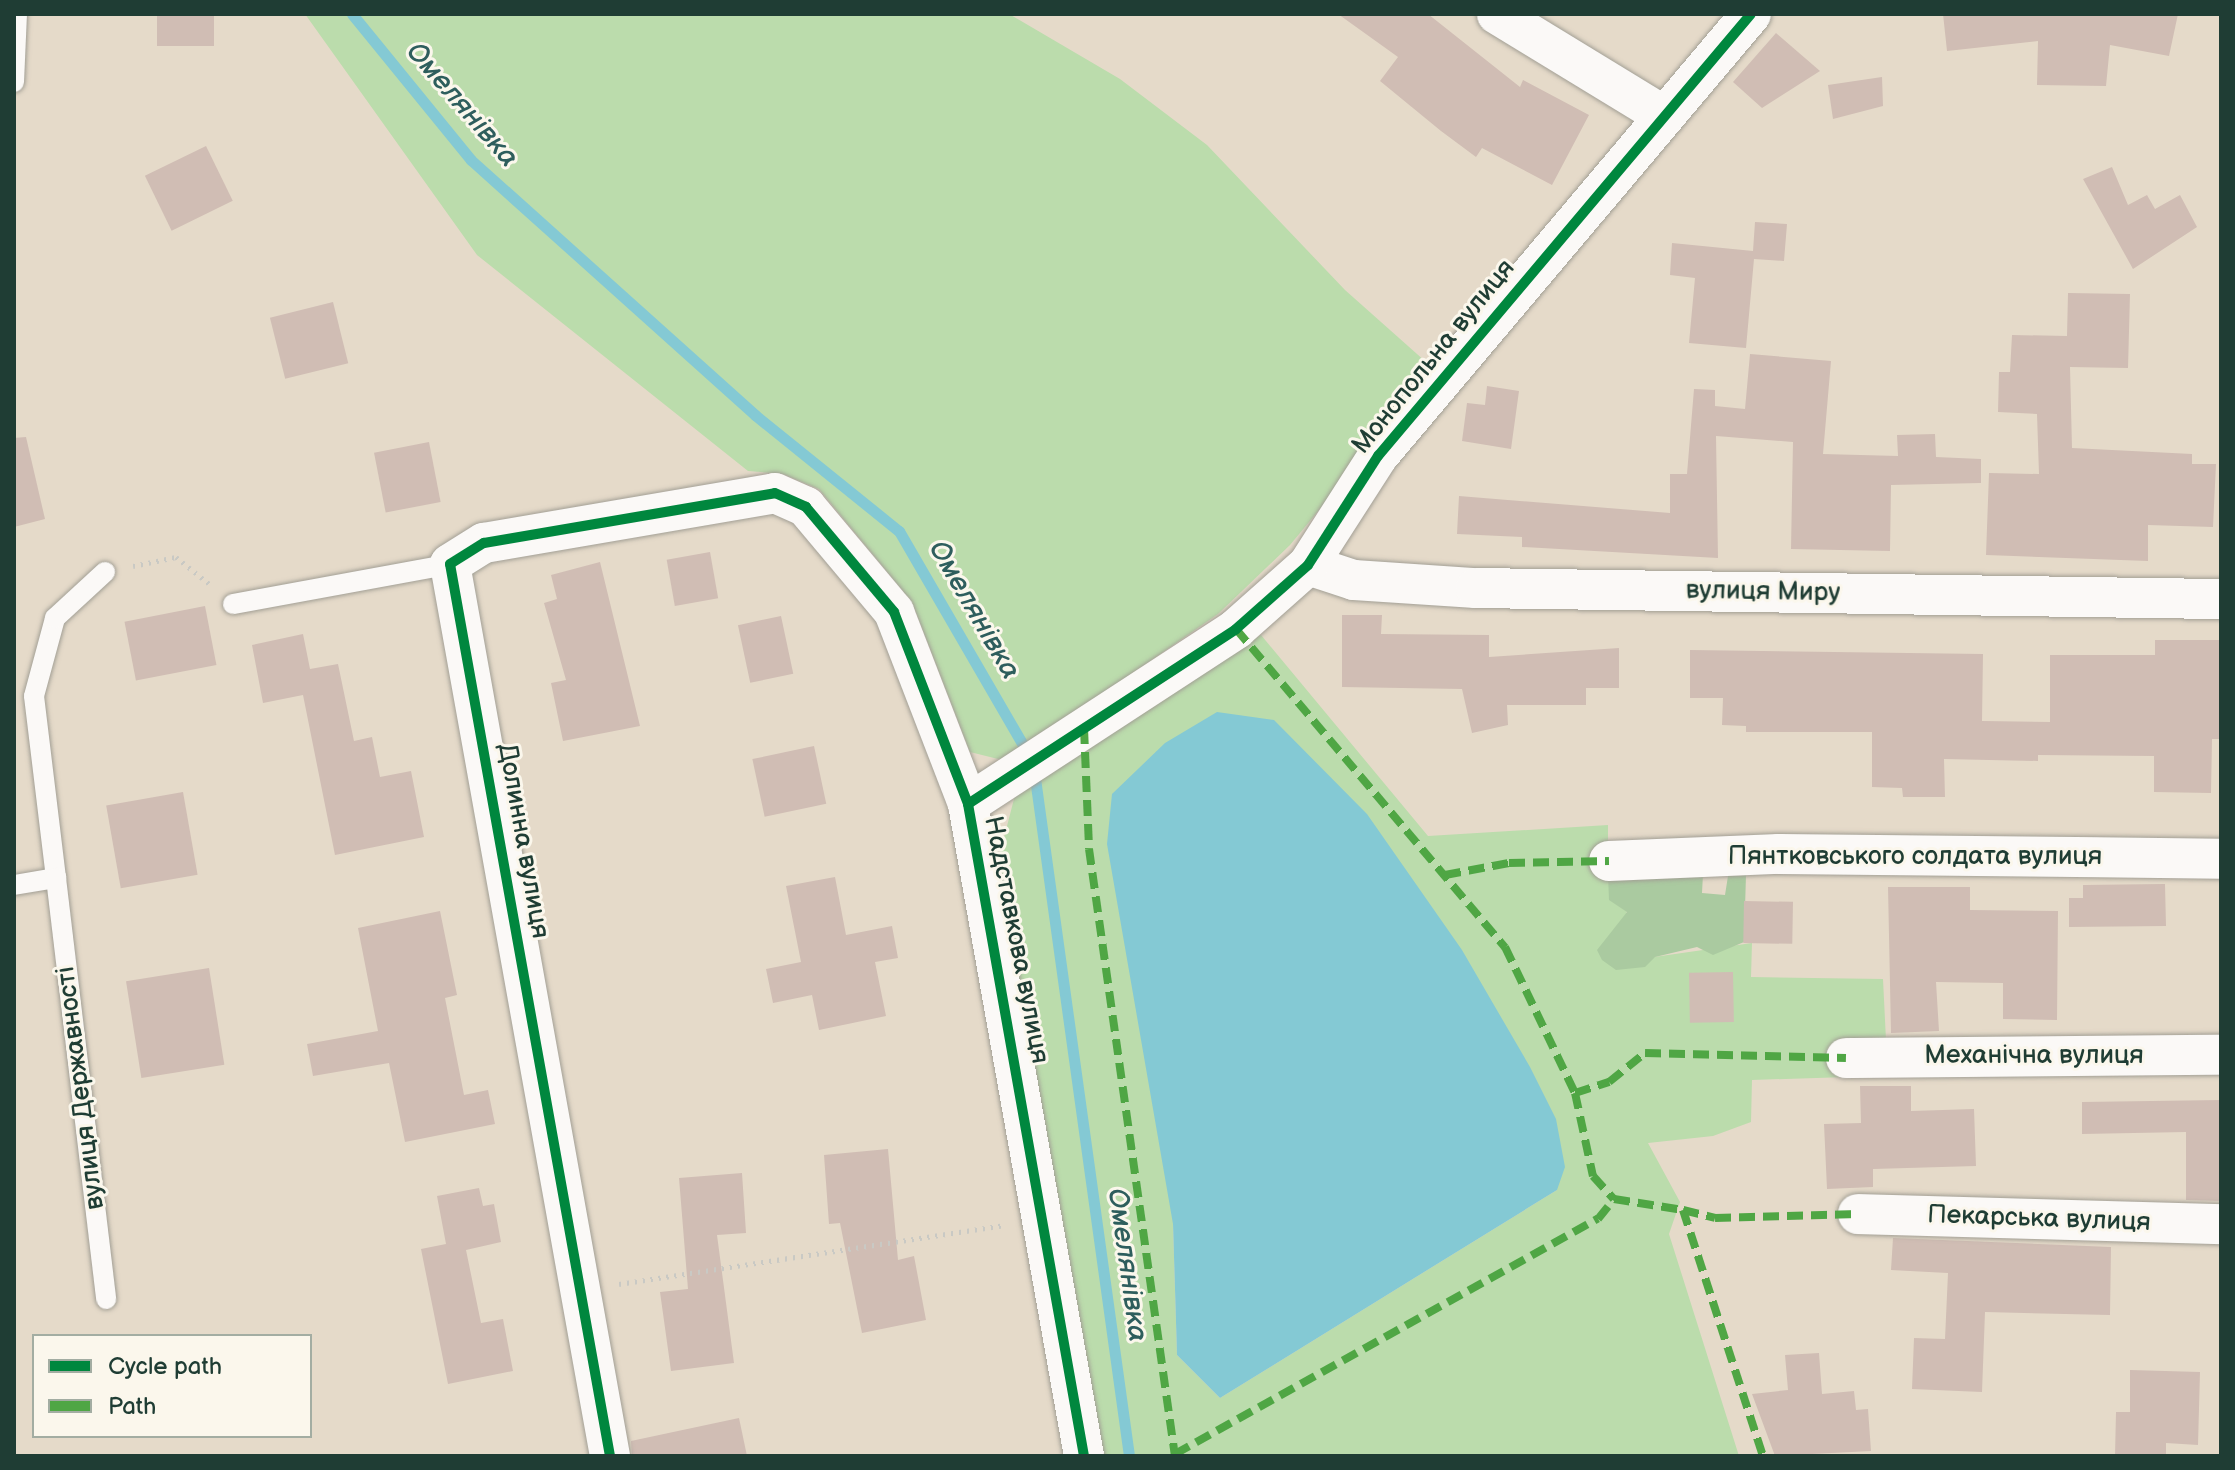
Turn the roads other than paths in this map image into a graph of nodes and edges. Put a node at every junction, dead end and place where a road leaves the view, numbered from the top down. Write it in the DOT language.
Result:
graph roads {
  1 [pos="17,14"];
  2 [pos="1497,14"];
  3 [pos="1751,14"];
  4 [pos="14,82"];
  5 [pos="1664,116"];
  6 [pos="450,564"];
  7 [pos="1308,565"];
  8 [pos="105,572"];
  9 [pos="2221,599"];
  10 [pos="233,604"];
  11 [pos="968,804"];
  12 [pos="2221,859"];
  13 [pos="1609,861"];
  14 [pos="56,878"];
  15 [pos="14,885"];
  16 [pos="2221,1055"];
  17 [pos="1846,1058"];
  18 [pos="1858,1214"];
  19 [pos="2221,1224"];
  20 [pos="106,1299"];
  21 [pos="610,1456"];
  22 [pos="1084,1456"];
  1 -- 4 [label="lane"];
  2 -- 5 [label="street"];
  3 -- 5 [label="street, Монопольна вулиця"];
  5 -- 7 [label="street, Монопольна вулиця"];
  6 -- 10 [label="lane"];
  6 -- 11 [label="street, Надставкова вулиця"];
  6 -- 21 [label="street, Долинна вулиця"];
  7 -- 9 [label="street, вулиця Миру"];
  7 -- 11 [label="street, Монопольна вулиця"];
  8 -- 14 [label="lane, вулиця Державності"];
  11 -- 22 [label="street, Надставкова вулиця"];
  12 -- 13 [label="street, Пянтковського солдата вулиця"];
  14 -- 15 [label="lane"];
  14 -- 20 [label="lane, вулиця Державності"];
  16 -- 17 [label="street, Механічна вулиця"];
  18 -- 19 [label="street, Пекарська вулиця"];
}
